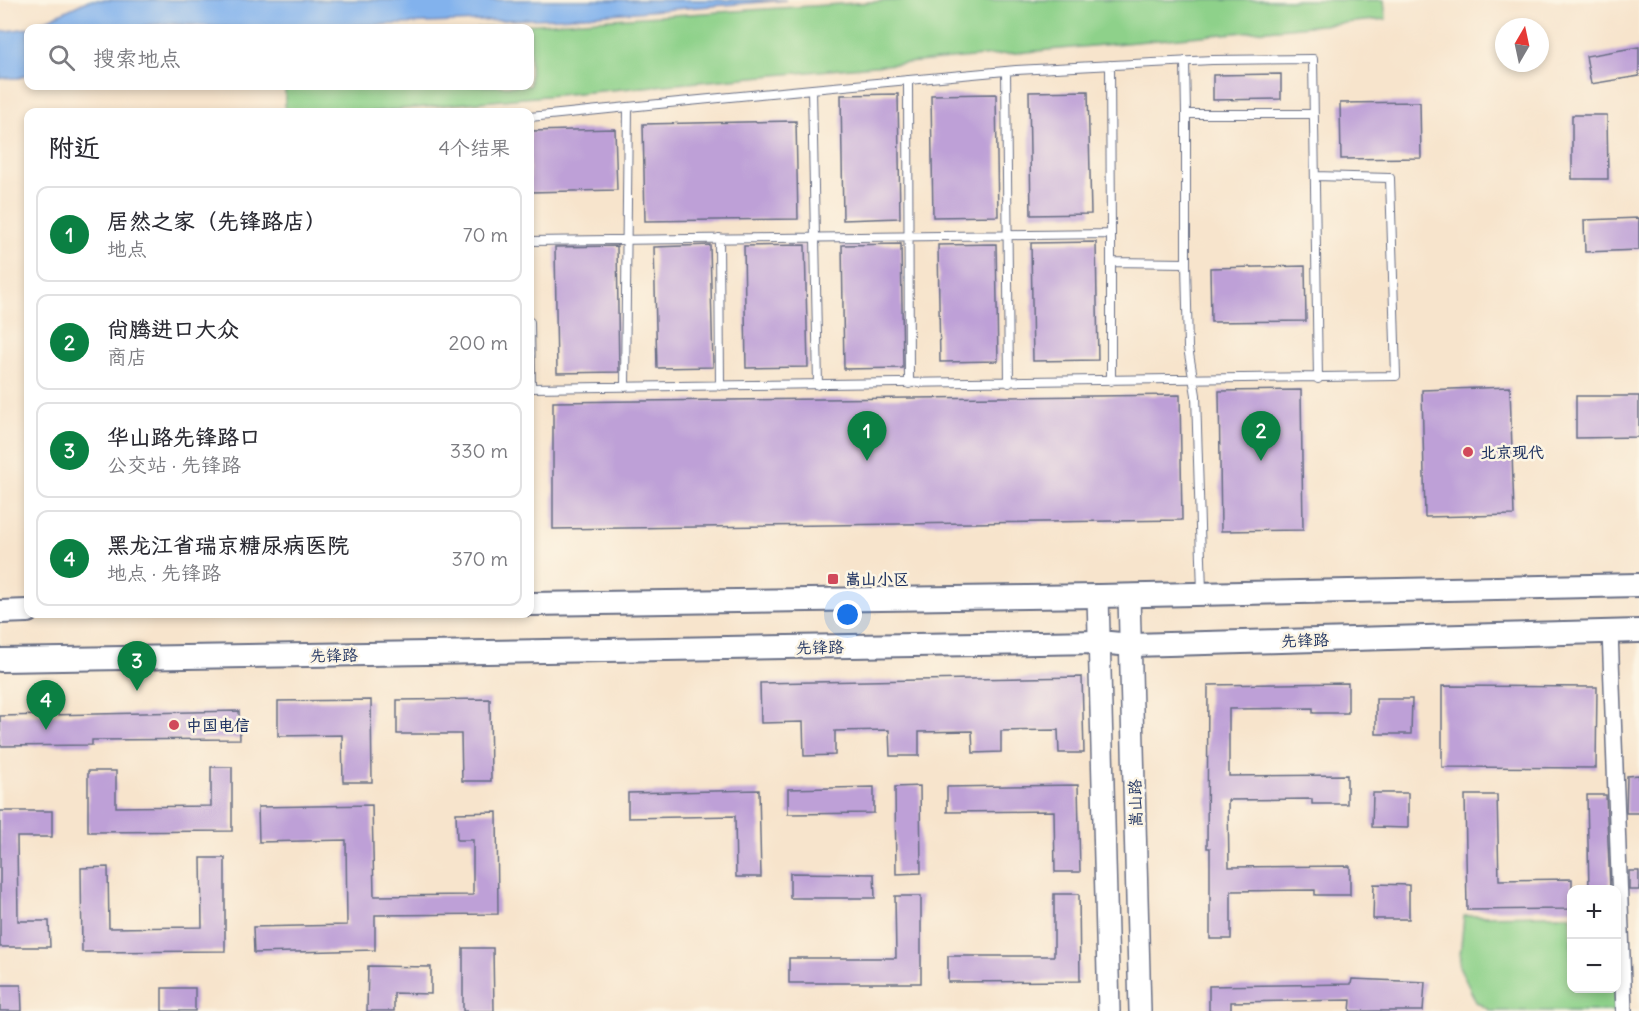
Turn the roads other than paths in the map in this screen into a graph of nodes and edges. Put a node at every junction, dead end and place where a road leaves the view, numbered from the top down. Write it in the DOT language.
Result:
graph roads {
  1 [pos="1185,61"];
  2 [pos="1110,65"];
  3 [pos="1006,71"];
  4 [pos="908,80"];
  5 [pos="812,89"];
  6 [pos="628,107"];
  7 [pos="1186,114"];
  8 [pos="1314,114"];
  9 [pos="534,117"];
  10 [pos="1315,176"];
  11 [pos="1111,234"];
  12 [pos="1008,235"];
  13 [pos="908,236"];
  14 [pos="815,237"];
  15 [pos="719,238"];
  16 [pos="626,240"];
  17 [pos="534,241"];
  18 [pos="1111,262"];
  19 [pos="1186,263"];
  20 [pos="1318,379"];
  21 [pos="1194,380"];
  22 [pos="1111,381"];
  23 [pos="1009,382"];
  24 [pos="909,384"];
  25 [pos="818,385"];
  26 [pos="720,386"];
  27 [pos="625,387"];
  28 [pos="534,388"];
  29 [pos="1639,585"];
  30 [pos="1202,594"];
  31 [pos="1098,596"];
  32 [pos="1129,596"];
  33 [pos="534,604"];
  34 [pos="24,611"];
  35 [pos="0,612"];
  36 [pos="1610,631"];
  37 [pos="1639,631"];
  38 [pos="1098,642"];
  39 [pos="1132,645"];
  40 [pos="0,660"];
  41 [pos="1109,1011"];
  42 [pos="1140,1011"];
  43 [pos="1624,1011"];
  1 -- 2 [label="lane"];
  1 -- 7 [label="lane"];
  1 -- 8 [label="lane"];
  2 -- 3 [label="lane"];
  2 -- 11 [label="lane"];
  3 -- 4 [label="lane"];
  3 -- 12 [label="lane"];
  4 -- 5 [label="lane"];
  4 -- 13 [label="lane"];
  5 -- 6 [label="lane"];
  5 -- 14 [label="lane"];
  6 -- 9 [label="lane"];
  6 -- 16 [label="lane"];
  7 -- 8 [label="lane"];
  7 -- 19 [label="lane"];
  8 -- 10 [label="lane"];
  10 -- 20 [label="lane"];
  10 -- 20 [label="lane"];
  11 -- 12 [label="lane"];
  11 -- 18 [label="lane"];
  12 -- 13 [label="lane"];
  12 -- 23 [label="lane"];
  13 -- 14 [label="lane"];
  13 -- 24 [label="lane"];
  14 -- 15 [label="lane"];
  14 -- 25 [label="lane"];
  15 -- 16 [label="lane"];
  15 -- 26 [label="lane"];
  16 -- 17 [label="lane"];
  16 -- 27 [label="lane"];
  18 -- 19 [label="lane"];
  18 -- 22 [label="lane"];
  19 -- 21 [label="lane"];
  20 -- 21 [label="lane"];
  21 -- 22 [label="lane"];
  21 -- 30 [label="lane"];
  22 -- 23 [label="lane"];
  23 -- 24 [label="lane"];
  24 -- 25 [label="lane"];
  25 -- 26 [label="lane"];
  26 -- 27 [label="lane"];
  27 -- 28 [label="lane"];
  29 -- 30 [label="main road"];
  30 -- 32 [label="main road"];
  31 -- 32 [label="main road"];
  31 -- 33 [label="main road"];
  31 -- 38 [label="main road, 嵩山路"];
  32 -- 39 [label="main road, 嵩山路"];
  34 -- 35 [label="main road"];
  36 -- 37 [label="main road, 先锋路"];
  36 -- 39 [label="main road, 先锋路"];
  36 -- 43 [label="street"];
  38 -- 39 [label="main road, 先锋路"];
  38 -- 40 [label="main road, 先锋路"];
  38 -- 41 [label="main road, 嵩山路"];
  39 -- 42 [label="main road, 嵩山路"];
}
